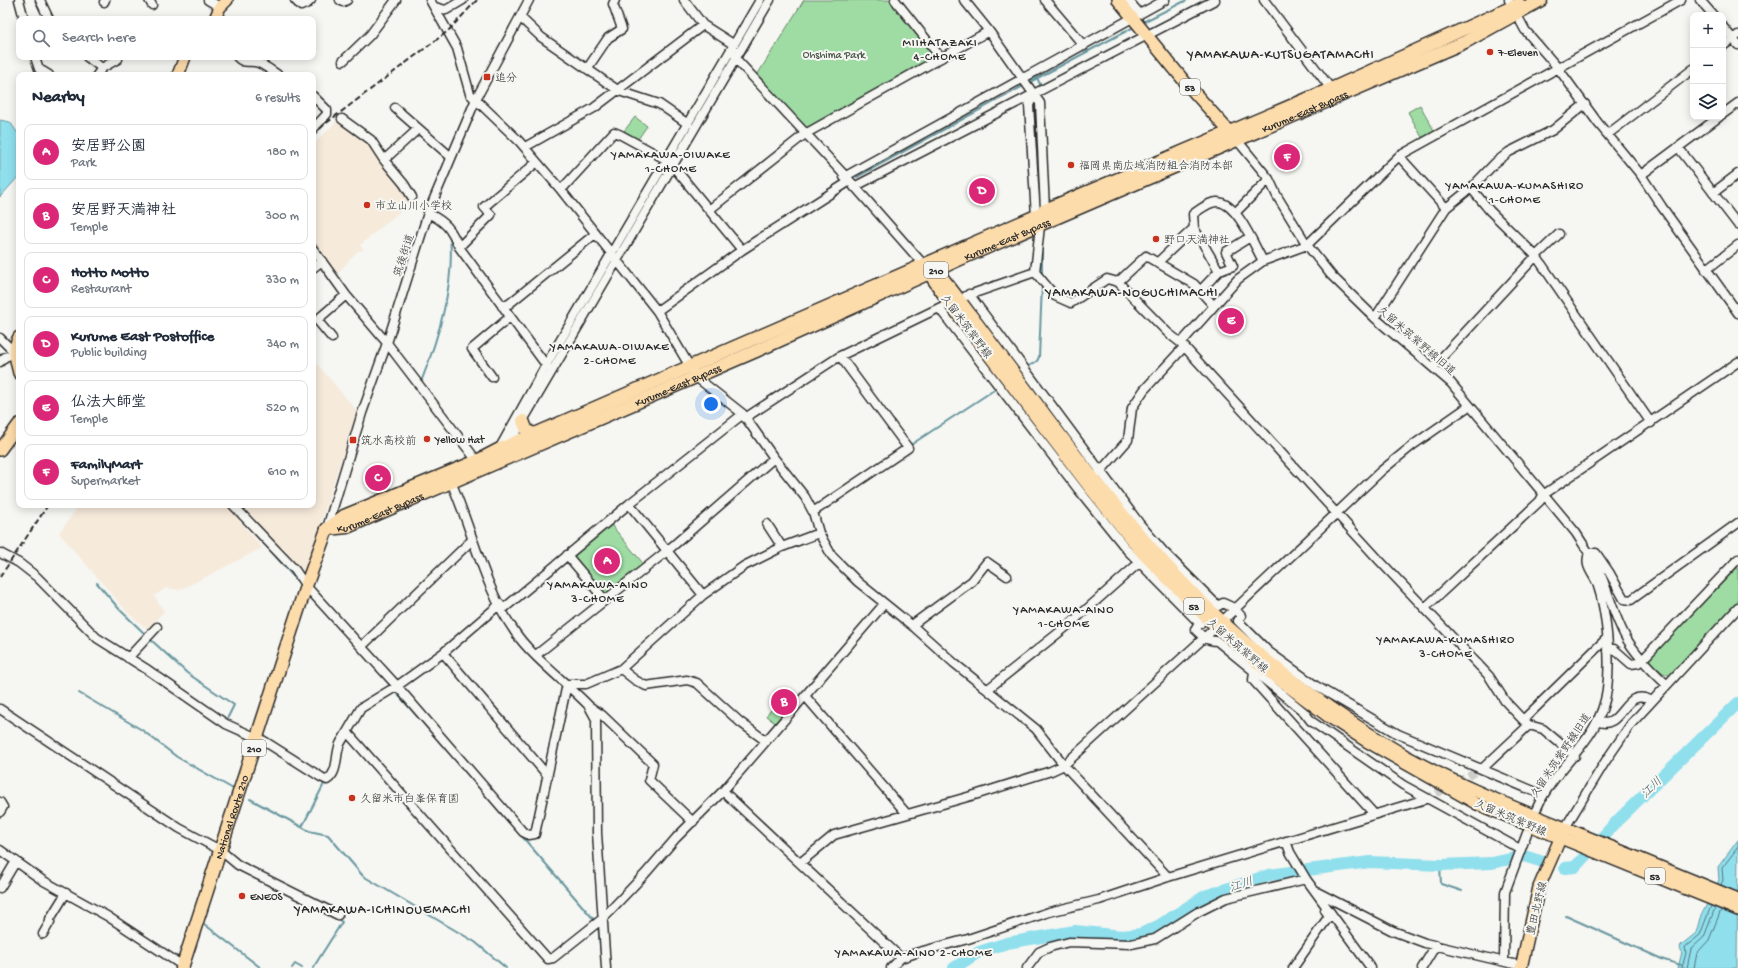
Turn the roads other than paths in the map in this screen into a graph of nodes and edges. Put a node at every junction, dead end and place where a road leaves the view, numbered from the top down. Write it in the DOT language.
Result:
graph roads {
  1 [pos="19,0"];
  2 [pos="40,0"];
  3 [pos="208,0"];
  4 [pos="295,0"];
  5 [pos="311,0"];
  6 [pos="340,0"];
  7 [pos="346,0"];
  8 [pos="396,0"];
  9 [pos="463,0"];
  10 [pos="529,0"];
  11 [pos="615,0"];
  12 [pos="684,0"];
  13 [pos="760,0"];
  14 [pos="770,0"];
  15 [pos="895,0"];
  16 [pos="964,0"];
  17 [pos="1045,0"];
  18 [pos="1118,0"];
  19 [pos="1128,0"];
  20 [pos="1165,0"];
  21 [pos="1216,0"];
  22 [pos="1264,0"];
  23 [pos="1525,0"];
  24 [pos="1541,0"];
  25 [pos="1681,0"];
  26 [pos="1700,0"];
  27 [pos="432,3"];
  28 [pos="223,4"];
  29 [pos="1513,7"];
  30 [pos="1710,12"];
  31 [pos="23,16"];
  32 [pos="48,16"];
  33 [pos="217,16"];
  34 [pos="520,16"];
  35 [pos="1136,16"];
  36 [pos="703,25"];
  37 [pos="1726,30"];
  38 [pos="990,31"];
  39 [pos="1146,34"];
  40 [pos="1736,39"];
  41 [pos="733,44"];
  42 [pos="1726,44"];
  43 [pos="1084,46"];
  44 [pos="941,58"];
  45 [pos="736,59"];
  46 [pos="36,60"];
  47 [pos="91,60"];
  48 [pos="116,60"];
  49 [pos="184,60"];
  50 [pos="239,60"];
  51 [pos="343,61"];
  52 [pos="102,68"];
  53 [pos="1558,68"];
  54 [pos="587,69"];
  55 [pos="1690,71"];
  56 [pos="43,72"];
  57 [pos="99,72"];
  58 [pos="179,72"];
  59 [pos="273,72"];
  60 [pos="1023,77"];
  61 [pos="1331,89"];
  62 [pos="619,91"];
  63 [pos="1034,94"];
  64 [pos="316,99"];
  65 [pos="476,99"];
  66 [pos="1738,103"];
  67 [pos="1585,104"];
  68 [pos="395,108"];
  69 [pos="1726,112"];
  70 [pos="342,119"];
  71 [pos="1715,120"];
  72 [pos="688,124"];
  73 [pos="316,126"];
  74 [pos="418,129"];
  75 [pos="804,134"];
  76 [pos="1608,134"];
  77 [pos="1233,136"];
  78 [pos="524,147"];
  79 [pos="1678,147"];
  80 [pos="1399,156"];
  81 [pos="451,157"];
  82 [pos="384,160"];
  83 [pos="537,162"];
  84 [pos="670,162"];
  85 [pos="1738,174"];
  86 [pos="1641,176"];
  87 [pos="1269,179"];
  88 [pos="849,182"];
  89 [pos="1471,188"];
  90 [pos="561,190"];
  91 [pos="1712,193"];
  92 [pos="412,197"];
  93 [pos="1446,208"];
  94 [pos="709,210"];
  95 [pos="1236,212"];
  96 [pos="428,213"];
  97 [pos="1040,217"];
  98 [pos="1738,225"];
  99 [pos="1194,228"];
  100 [pos="595,234"];
  101 [pos="1559,234"];
  102 [pos="1250,237"];
  103 [pos="1307,244"];
  104 [pos="1738,245"];
  105 [pos="459,247"];
  106 [pos="742,250"];
  107 [pos="316,253"];
  108 [pos="1536,256"];
  109 [pos="614,257"];
  110 [pos="322,261"];
  111 [pos="1263,261"];
  112 [pos="1157,263"];
  113 [pos="316,266"];
  114 [pos="929,269"];
  115 [pos="1706,270"];
  116 [pos="1035,272"];
  117 [pos="1219,272"];
  118 [pos="1118,282"];
  119 [pos="1200,291"];
  120 [pos="346,295"];
  121 [pos="954,301"];
  122 [pos="1213,305"];
  123 [pos="502,306"];
  124 [pos="656,312"];
  125 [pos="1738,313"];
  126 [pos="510,317"];
  127 [pos="1375,318"];
  128 [pos="0,338"];
  129 [pos="332,338"];
  130 [pos="16,342"];
  131 [pos="387,343"];
  132 [pos="1183,345"];
  133 [pos="14,353"];
  134 [pos="840,356"];
  135 [pos="16,361"];
  136 [pos="0,362"];
  137 [pos="1738,362"];
  138 [pos="1434,366"];
  139 [pos="549,368"];
  140 [pos="693,372"];
  141 [pos="492,377"];
  142 [pos="1469,406"];
  143 [pos="744,416"];
  144 [pos="523,421"];
  145 [pos="1651,423"];
  146 [pos="16,428"];
  147 [pos="537,435"];
  148 [pos="0,450"];
  149 [pos="502,455"];
  150 [pos="774,458"];
  151 [pos="477,461"];
  152 [pos="449,477"];
  153 [pos="1090,480"];
  154 [pos="1543,495"];
  155 [pos="629,504"];
  156 [pos="236,508"];
  157 [pos="813,512"];
  158 [pos="1337,513"];
  159 [pos="1738,523"];
  160 [pos="767,524"];
  161 [pos="327,529"];
  162 [pos="819,533"];
  163 [pos="472,540"];
  164 [pos="782,547"];
  165 [pos="667,550"];
  166 [pos="0,553"];
  167 [pos="1589,553"];
  168 [pos="567,555"];
  169 [pos="1738,559"];
  170 [pos="1140,562"];
  171 [pos="1007,576"];
  172 [pos="306,586"];
  173 [pos="703,595"];
  174 [pos="605,600"];
  175 [pos="884,604"];
  176 [pos="501,607"];
  177 [pos="1426,607"];
  178 [pos="1234,608"];
  179 [pos="1738,608"];
  180 [pos="1219,624"];
  181 [pos="912,625"];
  182 [pos="157,627"];
  183 [pos="1204,637"];
  184 [pos="1607,638"];
  185 [pos="361,647"];
  186 [pos="1607,649"];
  187 [pos="443,653"];
  188 [pos="536,655"];
  189 [pos="1646,656"];
  190 [pos="128,658"];
  191 [pos="1638,663"];
  192 [pos="621,669"];
  193 [pos="1254,672"];
  194 [pos="567,684"];
  195 [pos="1667,685"];
  196 [pos="397,686"];
  197 [pos="988,689"];
  198 [pos="805,696"];
  199 [pos="1652,701"];
  200 [pos="588,706"];
  201 [pos="0,709"];
  202 [pos="1597,721"];
  203 [pos="1526,723"];
  204 [pos="347,732"];
  205 [pos="257,738"];
  206 [pos="766,741"];
  207 [pos="1576,756"];
  208 [pos="1064,765"];
  209 [pos="1482,769"];
  210 [pos="548,776"];
  211 [pos="723,791"];
  212 [pos="1543,796"];
  213 [pos="1426,799"];
  214 [pos="0,802"];
  215 [pos="1537,808"];
  216 [pos="0,812"];
  217 [pos="907,814"];
  218 [pos="1374,814"];
  219 [pos="693,822"];
  220 [pos="1527,833"];
  221 [pos="1563,833"];
  222 [pos="1574,838"];
  223 [pos="1286,841"];
  224 [pos="0,850"];
  225 [pos="220,850"];
  226 [pos="1518,854"];
  227 [pos="16,861"];
  228 [pos="800,863"];
  229 [pos="1168,877"];
  230 [pos="1306,879"];
  231 [pos="0,888"];
  232 [pos="1316,892"];
  233 [pos="66,893"];
  234 [pos="1738,899"];
  235 [pos="1738,910"];
  236 [pos="338,915"];
  237 [pos="602,918"];
  238 [pos="43,934"];
  239 [pos="1436,945"];
  240 [pos="901,958"];
  241 [pos="1504,960"];
  242 [pos="182,967"];
  243 [pos="1521,967"];
  244 [pos="606,968"];
  245 [pos="890,968"];
  246 [pos="1027,968"];
  247 [pos="1293,968"];
  248 [pos="1371,968"];
  249 [pos="1422,968"];
  1 -- 31 [label="street"];
  2 -- 32 [label="street"];
  3 -- 28 [label="street"];
  4 -- 5 [label="street"];
  6 -- 7 [label="street"];
  8 -- 51 [label="street"];
  9 -- 27 [label="street"];
  10 -- 34 [label="street, 筑後街道"];
  11 -- 54 [label="street"];
  12 -- 36 [label="street"];
  13 -- 41 [label="street"];
  14 -- 45 [label="street"];
  15 -- 44 [label="street"];
  16 -- 38 [label="street"];
  17 -- 43 [label="street"];
  18 -- 35 [label="main road, 53"];
  19 -- 35 [label="street"];
  20 -- 35 [label="street"];
  21 -- 39 [label="street"];
  22 -- 61 [label="street"];
  23 -- 29 [label="highway, Kurume-East Bypass / 210"];
  24 -- 29 [label="highway, Kurume-East Bypass / 210"];
  25 -- 53 [label="street"];
  26 -- 30 [label="street"];
  27 -- 65 [label="street"];
  28 -- 33 [label="main road"];
  29 -- 53 [label="street"];
  29 -- 61 [label="highway, Kurume-East Bypass / 210"];
  29 -- 77 [label="highway, Kurume-East Bypass / 210"];
  34 -- 54 [label="street"];
  34 -- 65 [label="street, 筑後街道"];
  35 -- 39 [label="main road, 53"];
  35 -- 43 [label="street"];
  36 -- 41 [label="street"];
  36 -- 62 [label="street"];
  37 -- 40 [label="street"];
  38 -- 44 [label="street"];
  38 -- 60 [label="street"];
  39 -- 63 [label="street"];
  39 -- 77 [label="main road, 53"];
  40 -- 42 [label="street"];
  41 -- 45 [label="street"];
  41 -- 72 [label="street"];
  43 -- 60 [label="street"];
  44 -- 75 [label="street"];
  45 -- 75 [label="street"];
  45 -- 84 [label="street"];
  46 -- 56 [label="street"];
  47 -- 52 [label="street"];
  48 -- 52 [label="street"];
  49 -- 58 [label="main road"];
  50 -- 59 [label="street"];
  52 -- 57 [label="street"];
  53 -- 67 [label="street"];
  53 -- 80 [label="street"];
  54 -- 62 [label="street"];
  55 -- 76 [label="street"];
  60 -- 63 [label="street"];
  60 -- 88 [label="street"];
  61 -- 77 [label="highway, Kurume-East Bypass / 210"];
  62 -- 72 [label="street"];
  62 -- 78 [label="street"];
  63 -- 88 [label="street"];
  63 -- 97 [label="street"];
  64 -- 73 [label="street"];
  65 -- 78 [label="street"];
  65 -- 81 [label="street, 筑後街道"];
  66 -- 69 [label="street"];
  67 -- 76 [label="street"];
  67 -- 89 [label="street"];
  68 -- 74 [label="street"];
  70 -- 82 [label="street"];
  71 -- 79 [label="street"];
  72 -- 84 [label="street"];
  74 -- 81 [label="street"];
  74 -- 82 [label="street"];
  75 -- 88 [label="street"];
  75 -- 94 [label="street"];
  76 -- 86 [label="street"];
  77 -- 87 [label="street, 久留米筑紫野線旧道"];
  77 -- 97 [label="highway, Kurume-East Bypass / 210"];
  77 -- 97 [label="highway, Kurume-East Bypass / 210"];
  78 -- 83 [label="street"];
  79 -- 86 [label="street"];
  79 -- 91 [label="street"];
  80 -- 93 [label="street"];
  80 -- 103 [label="street"];
  81 -- 96 [label="street, 筑後街道"];
  82 -- 92 [label="street"];
  83 -- 90 [label="street"];
  83 -- 105 [label="street"];
  84 -- 90 [label="street"];
  84 -- 94 [label="street"];
  84 -- 109 [label="street"];
  85 -- 91 [label="street"];
  86 -- 115 [label="street"];
  87 -- 95 [label="street"];
  87 -- 103 [label="street, 久留米筑紫野線旧道"];
  88 -- 106 [label="street"];
  88 -- 114 [label="street"];
  89 -- 93 [label="street"];
  89 -- 108 [label="street"];
  90 -- 100 [label="street"];
  91 -- 98 [label="street"];
  93 -- 127 [label="street"];
  94 -- 106 [label="street"];
  95 -- 99 [label="street"];
  95 -- 102 [label="street"];
  96 -- 105 [label="street"];
  96 -- 131 [label="street, 筑後街道"];
  97 -- 114 [label="highway, Kurume-East Bypass / 210"];
  97 -- 116 [label="street"];
  99 -- 112 [label="street"];
  99 -- 117 [label="street"];
  100 -- 109 [label="street"];
  100 -- 123 [label="street"];
  101 -- 108 [label="street"];
  102 -- 111 [label="street"];
  102 -- 117 [label="street"];
  103 -- 111 [label="street"];
  103 -- 127 [label="street, 久留米筑紫野線旧道"];
  104 -- 115 [label="street"];
  105 -- 123 [label="street"];
  106 -- 124 [label="street"];
  107 -- 110 [label="street"];
  108 -- 138 [label="street"];
  108 -- 145 [label="street"];
  109 -- 124 [label="street"];
  109 -- 139 [label="street"];
  110 -- 113 [label="street"];
  110 -- 120 [label="street"];
  111 -- 122 [label="street"];
  112 -- 118 [label="street"];
  112 -- 119 [label="street"];
  114 -- 121 [label="main road, 久留米筑紫野線 / 53"];
  114 -- 140 [label="highway, Kurume-East Bypass / 210"];
  115 -- 125 [label="street"];
  116 -- 118 [label="street"];
  116 -- 121 [label="street"];
  117 -- 119 [label="street"];
  118 -- 132 [label="street"];
  119 -- 122 [label="street"];
  120 -- 129 [label="street"];
  120 -- 131 [label="street"];
  121 -- 134 [label="street"];
  121 -- 153 [label="main road, 久留米筑紫野線 / 53"];
  121 -- 153 [label="street"];
  122 -- 132 [label="street"];
  123 -- 126 [label="street"];
  124 -- 140 [label="street"];
  126 -- 139 [label="street"];
  126 -- 141 [label="street"];
  127 -- 138 [label="street, 久留米筑紫野線旧道"];
  128 -- 133 [label="street"];
  130 -- 133 [label="main road"];
  131 -- 151 [label="street"];
  131 -- 161 [label="street, 筑後街道"];
  132 -- 153 [label="street"];
  132 -- 158 [label="street"];
  133 -- 135 [label="main road"];
  133 -- 136 [label="street"];
  134 -- 143 [label="street"];
  134 -- 157 [label="street"];
  137 -- 145 [label="street"];
  138 -- 142 [label="street, 久留米筑紫野線旧道"];
  139 -- 144 [label="street"];
  139 -- 149 [label="street"];
  140 -- 143 [label="street"];
  140 -- 147 [label="highway, Kurume-East Bypass / 210"];
  140 -- 149 [label="highway, Kurume-East Bypass / 210"];
  142 -- 154 [label="street, 久留米筑紫野線旧道"];
  142 -- 158 [label="street"];
  143 -- 150 [label="street"];
  143 -- 155 [label="street"];
  144 -- 147 [label="highway"];
  144 -- 149 [label="street"];
  145 -- 154 [label="street"];
  146 -- 148 [label="main road"];
  147 -- 149 [label="highway, Kurume-East Bypass / 210"];
  149 -- 151 [label="highway, Kurume-East Bypass / 210"];
  149 -- 152 [label="highway, Kurume-East Bypass / 210"];
  150 -- 157 [label="street"];
  150 -- 165 [label="street"];
  151 -- 152 [label="highway, Kurume-East Bypass / 210"];
  152 -- 161 [label="highway, Kurume-East Bypass / 210"];
  152 -- 163 [label="street"];
  153 -- 170 [label="street"];
  153 -- 178 [label="street"];
  153 -- 180 [label="main road, 久留米筑紫野線 / 53"];
  154 -- 167 [label="street, 久留米筑紫野線旧道"];
  154 -- 177 [label="street"];
  155 -- 165 [label="street"];
  155 -- 168 [label="street"];
  156 -- 172 [label="street"];
  157 -- 162 [label="street"];
  158 -- 177 [label="street"];
  158 -- 178 [label="street"];
  159 -- 167 [label="street"];
  160 -- 164 [label="street"];
  161 -- 172 [label="highway, National Route 210 / 210"];
  162 -- 164 [label="street"];
  162 -- 175 [label="street"];
  163 -- 176 [label="street"];
  163 -- 185 [label="street"];
  164 -- 173 [label="street"];
  165 -- 173 [label="street"];
  165 -- 174 [label="street"];
  166 -- 190 [label="street"];
  167 -- 184 [label="street, 久留米筑紫野線旧道"];
  167 -- 195 [label="street, 久留米筑紫野線旧道"];
  168 -- 174 [label="street"];
  168 -- 176 [label="street"];
  169 -- 189 [label="street"];
  170 -- 183 [label="street"];
  170 -- 197 [label="street"];
  171 -- 181 [label="street"];
  172 -- 185 [label="street"];
  172 -- 205 [label="highway, National Route 210 / 210"];
  173 -- 192 [label="street"];
  174 -- 188 [label="street"];
  175 -- 181 [label="street"];
  175 -- 198 [label="street"];
  176 -- 187 [label="street"];
  176 -- 188 [label="street"];
  177 -- 203 [label="street"];
  178 -- 180 [label="street"];
  178 -- 209 [label="street"];
  179 -- 195 [label="street"];
  180 -- 183 [label="street"];
  180 -- 221 [label="main road, 久留米筑紫野線 / 53"];
  181 -- 197 [label="street"];
  182 -- 190 [label="street"];
  183 -- 193 [label="street"];
  183 -- 208 [label="street"];
  184 -- 186 [label="street, 久留米筑紫野線旧道"];
  184 -- 203 [label="street"];
  185 -- 196 [label="street"];
  186 -- 191 [label="street"];
  186 -- 202 [label="street, 久留米筑紫野線旧道"];
  187 -- 196 [label="street"];
  187 -- 210 [label="street"];
  188 -- 194 [label="street"];
  190 -- 205 [label="street"];
  192 -- 194 [label="street"];
  192 -- 206 [label="street"];
  193 -- 213 [label="street"];
  193 -- 218 [label="street"];
  194 -- 200 [label="street"];
  194 -- 210 [label="street"];
  195 -- 199 [label="street"];
  196 -- 204 [label="street"];
  196 -- 210 [label="street"];
  197 -- 208 [label="street"];
  198 -- 206 [label="street"];
  198 -- 217 [label="street"];
  199 -- 202 [label="street"];
  199 -- 221 [label="street"];
  200 -- 219 [label="street"];
  200 -- 237 [label="street"];
  201 -- 225 [label="street"];
  202 -- 207 [label="street, 久留米筑紫野線旧道"];
  203 -- 207 [label="street"];
  203 -- 209 [label="street"];
  204 -- 205 [label="street"];
  204 -- 237 [label="street"];
  205 -- 225 [label="highway, National Route 210 / 210"];
  206 -- 211 [label="street"];
  207 -- 212 [label="street, 久留米筑紫野線旧道"];
  208 -- 217 [label="street"];
  208 -- 229 [label="street"];
  209 -- 212 [label="street"];
  211 -- 219 [label="street"];
  211 -- 228 [label="street"];
  212 -- 215 [label="street, 久留米筑紫野線旧道"];
  213 -- 218 [label="street"];
  213 -- 226 [label="street"];
  214 -- 216 [label="street"];
  217 -- 228 [label="street"];
  218 -- 223 [label="street"];
  219 -- 237 [label="street"];
  220 -- 226 [label="street"];
  221 -- 222 [label="main road, 久留米筑紫野線 / 53"];
  221 -- 243 [label="main road, 豊田北野線"];
  222 -- 234 [label="main road, 久留米筑紫野線 / 53"];
  222 -- 235 [label="main road, 久留米筑紫野線 / 53"];
  223 -- 229 [label="street"];
  223 -- 230 [label="street"];
  224 -- 227 [label="street"];
  225 -- 236 [label="street"];
  225 -- 242 [label="highway, National Route 210 / 210"];
  226 -- 241 [label="street"];
  227 -- 231 [label="street"];
  227 -- 233 [label="street"];
  228 -- 240 [label="street"];
  229 -- 240 [label="street"];
  230 -- 232 [label="street"];
  230 -- 246 [label="street"];
  232 -- 239 [label="street"];
  232 -- 247 [label="street"];
  232 -- 248 [label="street"];
  233 -- 238 [label="street"];
  233 -- 242 [label="street"];
  237 -- 244 [label="street"];
  239 -- 241 [label="street"];
  239 -- 249 [label="street"];
  240 -- 245 [label="street"];
  241 -- 243 [label="street"];
}
